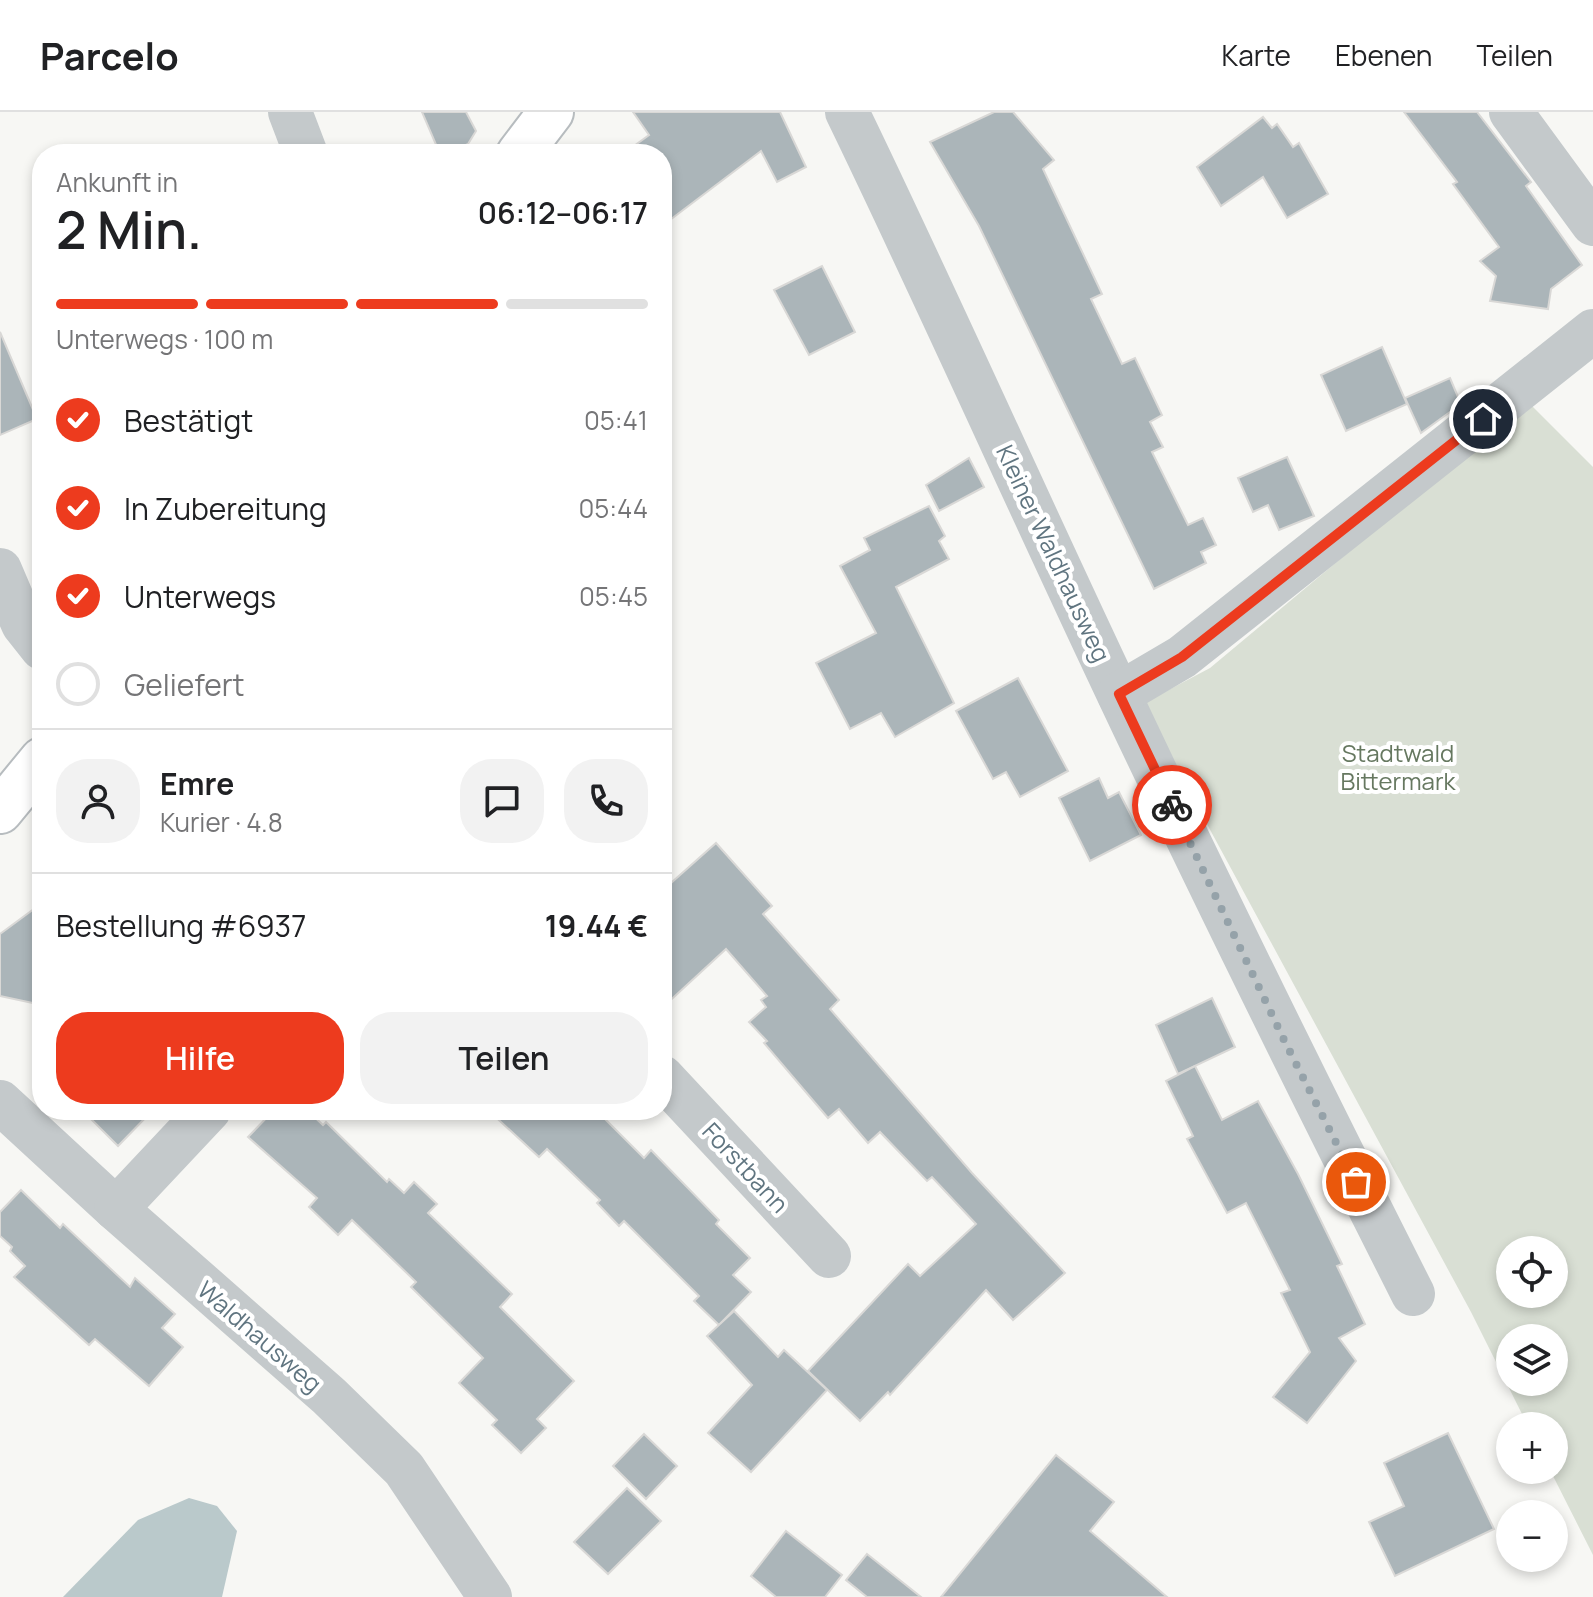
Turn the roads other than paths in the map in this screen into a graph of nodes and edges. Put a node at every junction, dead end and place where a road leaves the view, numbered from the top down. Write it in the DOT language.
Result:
graph roads {
  1 [pos="290,112"];
  2 [pos="551,112"];
  3 [pos="847,112"];
  4 [pos="1511,112"];
  5 [pos="302,144"];
  6 [pos="527,144"];
  7 [pos="1593,224"];
  8 [pos="1593,331"];
  9 [pos="0,570"];
  10 [pos="32,635"];
  11 [pos="1119,694"];
  12 [pos="32,772"];
  13 [pos="0,811"];
  14 [pos="672,1088"];
  15 [pos="0,1102"];
  16 [pos="200,1120"];
  17 [pos="116,1209"];
  18 [pos="829,1256"];
  19 [pos="1413,1294"];
  20 [pos="490,1597"];
  1 -- 5 [label="street"];
  2 -- 6 [label="main road"];
  3 -- 11 [label="street, Kleiner Waldhausweg"];
  4 -- 7 [label="street"];
  8 -- 11 [label="street"];
  9 -- 10 [label="street"];
  11 -- 19 [label="street, Kleiner Waldhausweg"];
  12 -- 13 [label="main road"];
  14 -- 18 [label="street, Forstbann"];
  15 -- 17 [label="street, Waldhausweg"];
  16 -- 17 [label="street"];
  17 -- 20 [label="street, Waldhausweg"];
}
